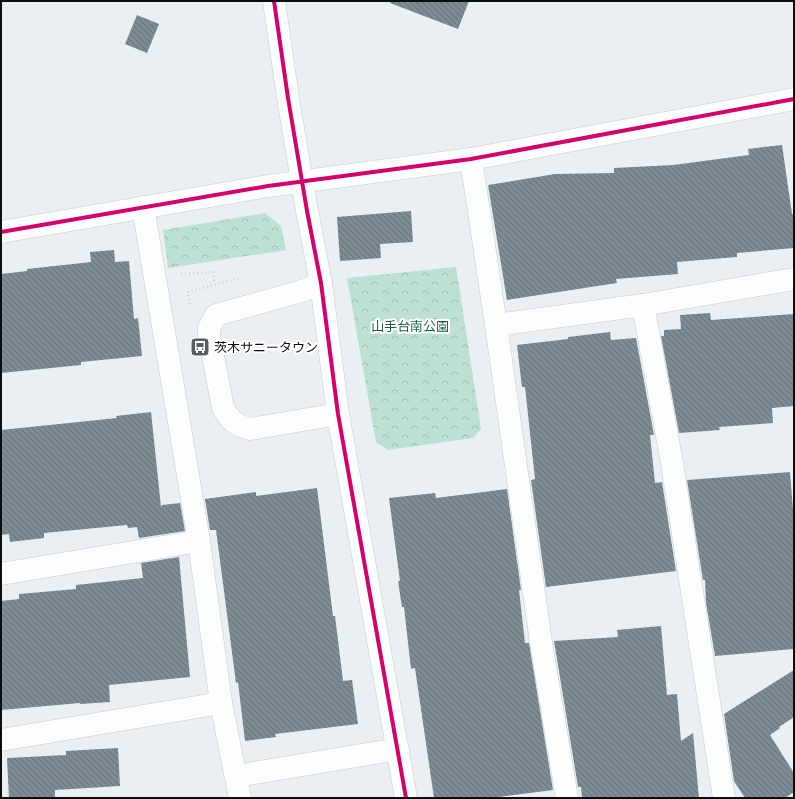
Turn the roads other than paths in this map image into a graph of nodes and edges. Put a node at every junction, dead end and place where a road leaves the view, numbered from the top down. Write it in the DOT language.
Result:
graph roads {
  1 [pos="274,1"];
  2 [pos="794,99"];
  3 [pos="471,159"];
  4 [pos="302,181"];
  5 [pos="143,207"];
  6 [pos="1,232"];
  7 [pos="794,279"];
  8 [pos="321,282"];
  9 [pos="643,305"];
  10 [pos="496,325"];
  11 [pos="338,414"];
  12 [pos="199,541"];
  13 [pos="1,574"];
  14 [pos="221,703"];
  15 [pos="1,740"];
  16 [pos="398,749"];
  17 [pos="236,776"];
  18 [pos="240,798"];
  19 [pos="406,798"];
  20 [pos="567,798"];
  21 [pos="724,798"];
  1 -- 4 [label="street"];
  2 -- 3 [label="street"];
  3 -- 4 [label="street"];
  3 -- 10 [label="street"];
  4 -- 5 [label="street"];
  4 -- 8 [label="street"];
  5 -- 6 [label="street"];
  5 -- 12 [label="street"];
  7 -- 9 [label="street"];
  8 -- 11 [label="street"];
  8 -- 11 [label="street"];
  9 -- 10 [label="street"];
  9 -- 21 [label="street"];
  10 -- 20 [label="street"];
  11 -- 16 [label="street"];
  12 -- 13 [label="street"];
  12 -- 14 [label="street"];
  14 -- 15 [label="street"];
  14 -- 17 [label="street"];
  16 -- 17 [label="street"];
  16 -- 19 [label="street"];
  17 -- 18 [label="street"];
}
